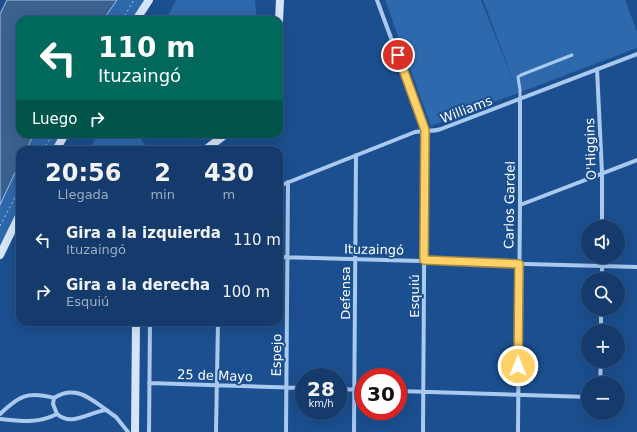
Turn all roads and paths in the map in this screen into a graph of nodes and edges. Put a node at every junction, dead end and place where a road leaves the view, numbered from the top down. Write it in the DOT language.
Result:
graph roads {
  1 [pos="134,0"];
  2 [pos="149,0"];
  3 [pos="280,0"];
  4 [pos="377,0"];
  5 [pos="124,16"];
  6 [pos="139,16"];
  7 [pos="279,16"];
  8 [pos="637,54"];
  9 [pos="572,55"];
  10 [pos="597,69"];
  11 [pos="520,99"];
  12 [pos="425,130"];
  13 [pos="221,138"];
  14 [pos="210,146"];
  15 [pos="356,155"];
  16 [pos="637,160"];
  17 [pos="602,173"];
  18 [pos="288,182"];
  19 [pos="283,184"];
  20 [pos="16,196"];
  21 [pos="520,205"];
  22 [pos="602,220"];
  23 [pos="16,222"];
  24 [pos="0,226"];
  25 [pos="0,255"];
  26 [pos="283,257"];
  27 [pos="287,257"];
  28 [pos="355,259"];
  29 [pos="424,260"];
  30 [pos="519,264"];
  31 [pos="602,266"];
  32 [pos="637,267"];
  33 [pos="602,272"];
  34 [pos="136,326"];
  35 [pos="150,326"];
  36 [pos="218,326"];
  37 [pos="149,383"];
  38 [pos="217,386"];
  39 [pos="286,388"];
  40 [pos="295,388"];
  41 [pos="347,390"];
  42 [pos="354,390"];
  43 [pos="407,391"];
  44 [pos="423,392"];
  45 [pos="518,395"];
  46 [pos="581,397"];
  47 [pos="54,398"];
  48 [pos="110,412"];
  49 [pos="0,414"];
  50 [pos="57,414"];
  51 [pos="0,419"];
  52 [pos="128,432"];
  53 [pos="135,432"];
  54 [pos="148,432"];
  55 [pos="216,432"];
  56 [pos="286,432"];
  57 [pos="354,432"];
  58 [pos="423,432"];
  59 [pos="518,432"];
  1 -- 5 [label="path"];
  2 -- 6 [label="main road"];
  3 -- 7 [label="main road"];
  4 -- 12 [label="street, Esquiú"];
  8 -- 10 [label="street, Williams"];
  9 -- 11 [label="lane"];
  10 -- 11 [label="street, Williams"];
  10 -- 17 [label="street, O'Higgins"];
  11 -- 12 [label="street, Williams"];
  11 -- 21 [label="street, Carlos Gardel"];
  12 -- 15 [label="street, Williams"];
  12 -- 29 [label="street, Esquiú"];
  13 -- 14 [label="main road"];
  15 -- 18 [label="street, Williams"];
  15 -- 28 [label="street, Defensa"];
  16 -- 17 [label="street"];
  17 -- 21 [label="street"];
  17 -- 22 [label="street, O'Higgins"];
  18 -- 19 [label="street, Williams"];
  18 -- 27 [label="street, Espejo"];
  20 -- 24 [label="path"];
  21 -- 30 [label="street, Carlos Gardel"];
  23 -- 25 [label="main road"];
  26 -- 27 [label="street, Ituzaingó"];
  27 -- 28 [label="street, Ituzaingó"];
  27 -- 39 [label="street, Espejo"];
  28 -- 29 [label="street, Ituzaingó"];
  28 -- 42 [label="street, Defensa"];
  29 -- 30 [label="street, Ituzaingó"];
  29 -- 44 [label="street, Esquiú"];
  30 -- 31 [label="street, Ituzaingó"];
  30 -- 45 [label="street, Carlos Gardel"];
  31 -- 32 [label="street, Ituzaingó"];
  31 -- 33 [label="street"];
  34 -- 53 [label="main road"];
  35 -- 37 [label="street"];
  36 -- 38 [label="street"];
  37 -- 38 [label="street, 25 de Mayo"];
  37 -- 54 [label="street"];
  38 -- 39 [label="street, 25 de Mayo"];
  38 -- 55 [label="street"];
  39 -- 40 [label="street, 25 de Mayo"];
  39 -- 56 [label="street, Espejo"];
  41 -- 42 [label="street"];
  42 -- 57 [label="street, Defensa"];
  43 -- 44 [label="street"];
  44 -- 45 [label="street"];
  44 -- 58 [label="street, Esquiú"];
  45 -- 46 [label="street"];
  45 -- 59 [label="street, Carlos Gardel"];
  47 -- 48 [label="street"];
  47 -- 49 [label="street"];
  47 -- 50 [label="street"];
  48 -- 50 [label="street"];
  48 -- 52 [label="street"];
  50 -- 51 [label="street"];
}
